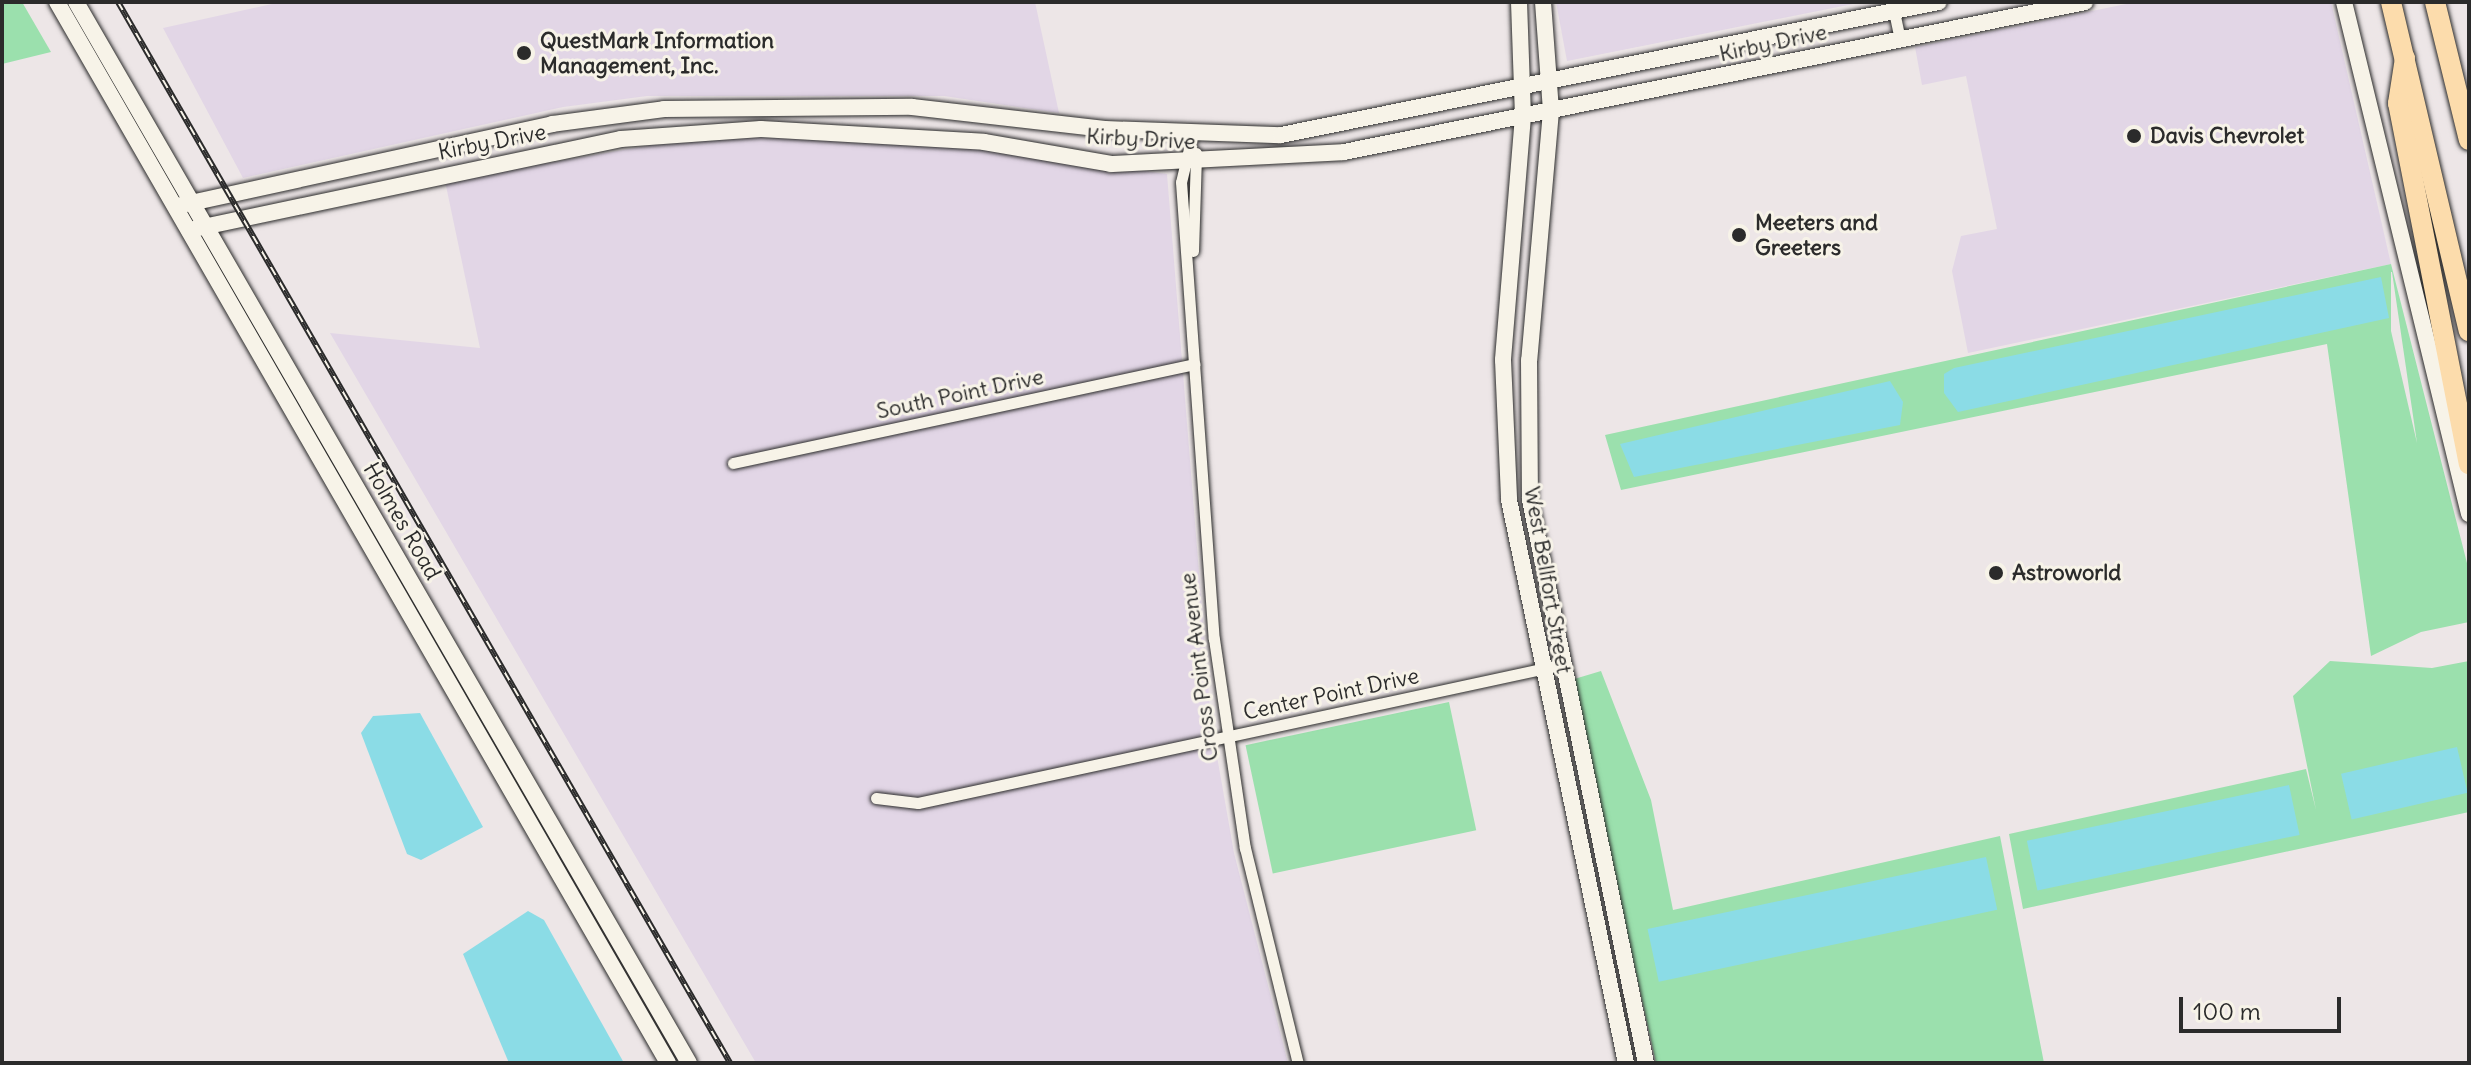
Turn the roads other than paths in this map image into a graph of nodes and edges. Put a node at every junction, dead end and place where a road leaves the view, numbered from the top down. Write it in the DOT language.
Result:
graph roads {
  1 [pos="57,2"];
  2 [pos="76,2"];
  3 [pos="1519,2"];
  4 [pos="1543,2"];
  5 [pos="1939,2"];
  6 [pos="2085,2"];
  7 [pos="2435,2"];
  8 [pos="2392,6"];
  9 [pos="1893,7"];
  10 [pos="2346,7"];
  11 [pos="1900,40"];
  12 [pos="2448,52"];
  13 [pos="2405,58"];
  14 [pos="1549,81"];
  15 [pos="1523,88"];
  16 [pos="2469,89"];
  17 [pos="808,103"];
  18 [pos="664,109"];
  19 [pos="1551,111"];
  20 [pos="986,115"];
  21 [pos="1523,116"];
  22 [pos="1480,124"];
  23 [pos="808,131"];
  24 [pos="667,136"];
  25 [pos="1192,136"];
  26 [pos="2469,140"];
  27 [pos="984,142"];
  28 [pos="449,146"];
  29 [pos="1519,162"];
  30 [pos="1199,164"];
  31 [pos="1180,165"];
  32 [pos="454,171"];
  33 [pos="195,201"];
  34 [pos="177,206"];
  35 [pos="210,225"];
  36 [pos="189,230"];
  37 [pos="1191,260"];
  38 [pos="2469,331"];
  39 [pos="1503,360"];
  40 [pos="1529,360"];
  41 [pos="1195,364"];
  42 [pos="335,449"];
  43 [pos="319,459"];
  44 [pos="733,463"];
  45 [pos="2469,464"];
  46 [pos="2469,514"];
  47 [pos="1560,665"];
  48 [pos="1541,669"];
  49 [pos="1225,737"];
  50 [pos="876,798"];
  51 [pos="558,836"];
  52 [pos="542,846"];
  53 [pos="668,1063"];
  54 [pos="689,1063"];
  55 [pos="1298,1063"];
  56 [pos="1626,1063"];
  57 [pos="1646,1063"];
  1 -- 34 [label="main road, Holmes Road"];
  2 -- 33 [label="main road, Holmes Road"];
  3 -- 15 [label="main road, West Bellfort Street"];
  4 -- 14 [label="main road, West Bellfort Street"];
  5 -- 9 [label="main road, Kirby Drive"];
  6 -- 11 [label="main road, Kirby Drive"];
  7 -- 12 [label="highway"];
  8 -- 13 [label="highway"];
  9 -- 11 [label="street"];
  9 -- 14 [label="main road, Kirby Drive"];
  10 -- 46 [label="main road"];
  11 -- 19 [label="main road, Kirby Drive"];
  12 -- 16 [label="highway"];
  12 -- 26 [label="highway"];
  13 -- 38 [label="highway"];
  13 -- 45 [label="highway"];
  14 -- 15 [label="main road, Kirby Drive"];
  14 -- 19 [label="main road, West Bellfort Street"];
  15 -- 21 [label="main road, West Bellfort Street"];
  15 -- 25 [label="main road, Kirby Drive"];
  17 -- 18 [label="main road, Kirby Drive"];
  17 -- 20 [label="main road, Kirby Drive"];
  17 -- 23 [label="main road"];
  18 -- 24 [label="main road"];
  18 -- 28 [label="main road, Kirby Drive"];
  19 -- 21 [label="main road, Kirby Drive"];
  19 -- 40 [label="main road, West Bellfort Street"];
  20 -- 25 [label="main road, Kirby Drive"];
  20 -- 27 [label="main road"];
  21 -- 22 [label="main road, Kirby Drive"];
  21 -- 29 [label="main road, West Bellfort Street"];
  22 -- 29 [label="main road"];
  22 -- 30 [label="main road, Kirby Drive"];
  23 -- 24 [label="main road, Kirby Drive"];
  23 -- 27 [label="main road, Kirby Drive"];
  24 -- 32 [label="main road, Kirby Drive"];
  25 -- 30 [label="street, Cross Point Avenue"];
  25 -- 31 [label="street, Cross Point Avenue"];
  27 -- 31 [label="main road, Kirby Drive"];
  28 -- 32 [label="main road"];
  28 -- 33 [label="main road, Kirby Drive"];
  29 -- 39 [label="main road, West Bellfort Street"];
  30 -- 31 [label="main road, Kirby Drive"];
  30 -- 37 [label="street, Cross Point Avenue"];
  31 -- 37 [label="street, Cross Point Avenue"];
  32 -- 35 [label="main road, Kirby Drive"];
  33 -- 34 [label="main road, Kirby Drive"];
  33 -- 35 [label="main road, Holmes Road"];
  34 -- 36 [label="main road, Holmes Road"];
  35 -- 36 [label="main road, Kirby Drive"];
  35 -- 42 [label="main road, Holmes Road"];
  36 -- 43 [label="main road, Holmes Road"];
  37 -- 41 [label="street, Cross Point Avenue"];
  39 -- 40 [label="main road"];
  39 -- 48 [label="main road, West Bellfort Street"];
  40 -- 47 [label="main road, West Bellfort Street"];
  41 -- 44 [label="street, South Point Drive"];
  41 -- 49 [label="street, Cross Point Avenue"];
  42 -- 43 [label="main road"];
  42 -- 51 [label="main road, Holmes Road"];
  43 -- 52 [label="main road, Holmes Road"];
  47 -- 48 [label="street, Center Point Drive"];
  47 -- 57 [label="main road, West Bellfort Street"];
  48 -- 49 [label="street, Center Point Drive"];
  48 -- 56 [label="main road, West Bellfort Street"];
  49 -- 50 [label="street, Center Point Drive"];
  49 -- 55 [label="street, Cross Point Avenue"];
  51 -- 52 [label="main road"];
  51 -- 54 [label="main road, Holmes Road"];
  52 -- 53 [label="main road, Holmes Road"];
}
